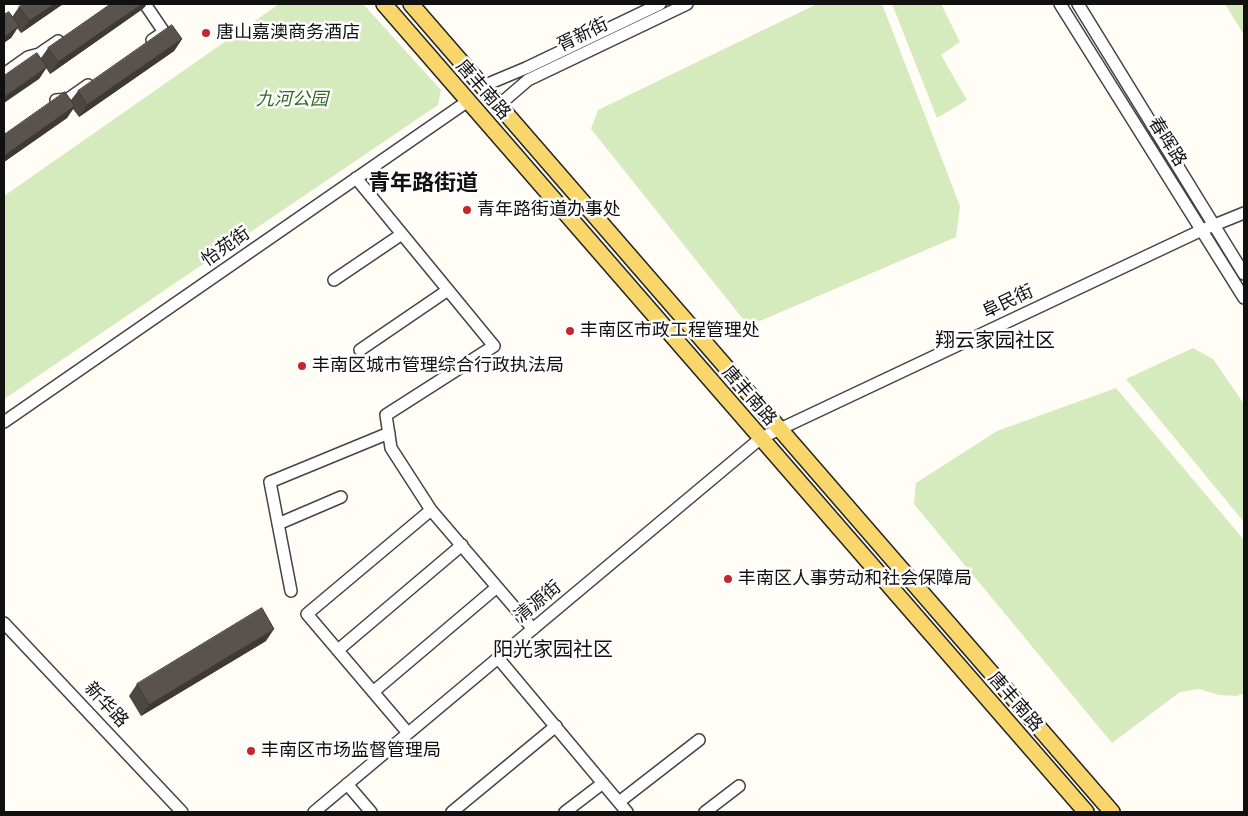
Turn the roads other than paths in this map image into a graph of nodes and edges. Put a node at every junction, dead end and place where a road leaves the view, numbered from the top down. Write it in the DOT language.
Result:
graph roads {
  1 [pos="144,4"];
  2 [pos="384,4"];
  3 [pos="411,4"];
  4 [pos="660,4"];
  5 [pos="687,4"];
  6 [pos="1060,4"];
  7 [pos="1078,4"];
  8 [pos="72,32"];
  9 [pos="140,48"];
  10 [pos="4,74"];
  11 [pos="100,76"];
  12 [pos="483,86"];
  13 [pos="468,101"];
  14 [pos="48,105"];
  15 [pos="499,105"];
  16 [pos="356,178"];
  17 [pos="1244,213"];
  18 [pos="1215,226"];
  19 [pos="1202,230"];
  20 [pos="402,234"];
  21 [pos="1244,274"];
  22 [pos="334,280"];
  23 [pos="448,290"];
  24 [pos="1244,298"];
  25 [pos="360,350"];
  26 [pos="4,422"];
  27 [pos="778,429"];
  28 [pos="389,433"];
  29 [pos="761,438"];
  30 [pos="341,497"];
  31 [pos="431,510"];
  32 [pos="278,524"];
  33 [pos="462,545"];
  34 [pos="497,587"];
  35 [pos="291,591"];
  36 [pos="4,623"];
  37 [pos="533,629"];
  38 [pos="338,650"];
  39 [pos="498,658"];
  40 [pos="373,692"];
  41 [pos="556,726"];
  42 [pos="408,733"];
  43 [pos="699,740"];
  44 [pos="603,783"];
  45 [pos="347,784"];
  46 [pos="739,786"];
  47 [pos="619,802"];
  48 [pos="182,812"];
  49 [pos="314,812"];
  50 [pos="371,812"];
  51 [pos="452,812"];
  52 [pos="565,812"];
  53 [pos="627,812"];
  54 [pos="705,812"];
  55 [pos="1086,812"];
  56 [pos="1112,812"];
  1 -- 9 [label="street"];
  2 -- 13 [label="main road, 唐丰南路"];
  3 -- 12 [label="main road, 唐丰南路"];
  4 -- 12 [label="street, 胥新街"];
  5 -- 15 [label="street, 胥新街"];
  6 -- 19 [label="street, 春晖路"];
  7 -- 18 [label="street, 春晖路"];
  8 -- 10 [label="street"];
  11 -- 14 [label="street"];
  12 -- 15 [label="main road, 唐丰南路"];
  13 -- 16 [label="street, 怡苑街"];
  13 -- 29 [label="main road, 唐丰南路"];
  15 -- 27 [label="main road, 唐丰南路"];
  16 -- 20 [label="street"];
  16 -- 26 [label="street, 怡苑街"];
  17 -- 18 [label="street, 阜民街"];
  18 -- 19 [label="street, 阜民街"];
  18 -- 21 [label="street, 春晖路"];
  19 -- 24 [label="street, 春晖路"];
  19 -- 27 [label="street, 阜民街"];
  20 -- 22 [label="street"];
  20 -- 23 [label="street"];
  23 -- 25 [label="street"];
  23 -- 28 [label="street"];
  27 -- 29 [label="street, 阜民街"];
  27 -- 56 [label="main road, 唐丰南路"];
  28 -- 31 [label="street"];
  28 -- 32 [label="street"];
  29 -- 37 [label="street, 清源街"];
  29 -- 55 [label="main road, 唐丰南路"];
  30 -- 32 [label="street"];
  31 -- 33 [label="street"];
  31 -- 38 [label="street"];
  32 -- 35 [label="street"];
  33 -- 34 [label="street"];
  33 -- 38 [label="street"];
  34 -- 37 [label="street"];
  34 -- 40 [label="street"];
  36 -- 48 [label="street, 新华路"];
  37 -- 39 [label="street, 清源街"];
  38 -- 40 [label="street"];
  39 -- 41 [label="street"];
  39 -- 42 [label="street, 清源街"];
  40 -- 42 [label="street"];
  41 -- 44 [label="street"];
  41 -- 51 [label="street"];
  42 -- 45 [label="street, 清源街"];
  43 -- 47 [label="street"];
  44 -- 47 [label="street"];
  44 -- 52 [label="street"];
  45 -- 49 [label="street, 清源街"];
  45 -- 50 [label="street"];
  46 -- 54 [label="street"];
  47 -- 53 [label="street"];
}
